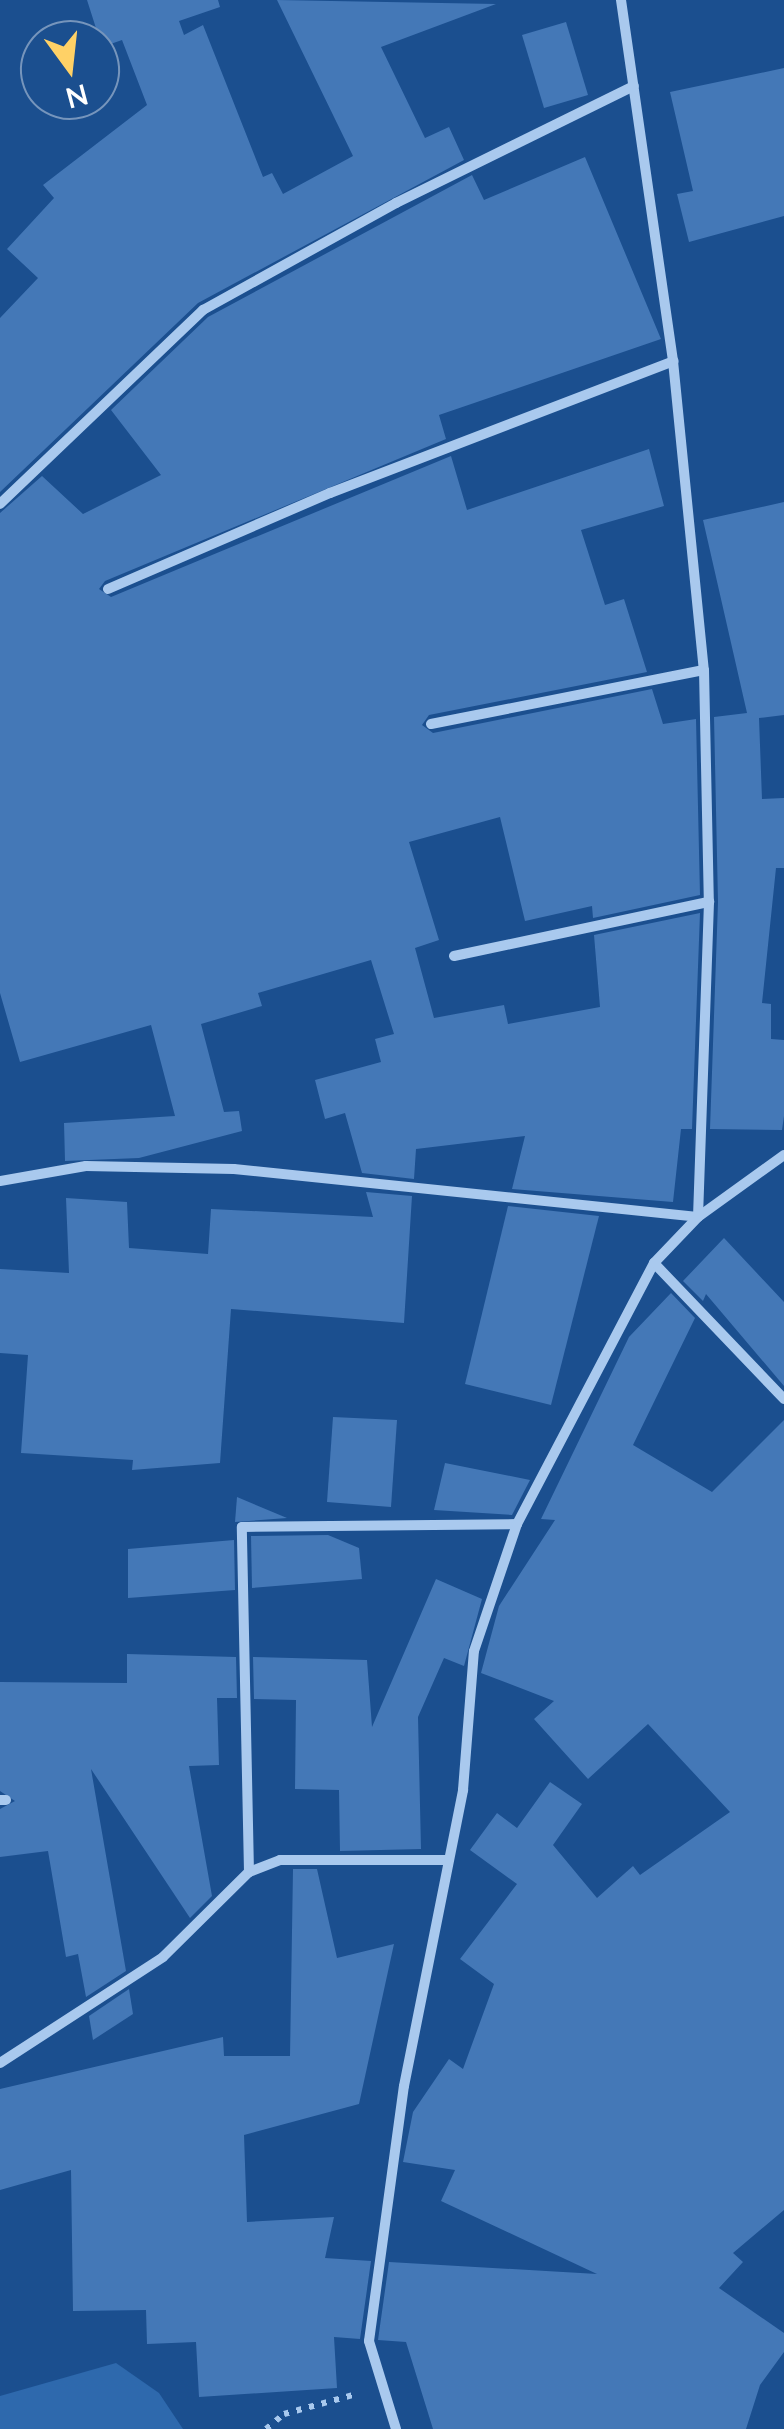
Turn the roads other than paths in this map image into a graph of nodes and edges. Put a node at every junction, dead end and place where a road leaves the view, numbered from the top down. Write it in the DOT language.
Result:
graph roads {
  1 [pos="620,0"];
  2 [pos="634,86"];
  3 [pos="674,361"];
  4 [pos="0,504"];
  5 [pos="108,588"];
  6 [pos="704,670"];
  7 [pos="431,724"];
  8 [pos="709,902"];
  9 [pos="454,956"];
  10 [pos="784,1156"];
  11 [pos="0,1181"];
  12 [pos="698,1217"];
  13 [pos="654,1263"];
  14 [pos="784,1399"];
  15 [pos="517,1524"];
  16 [pos="447,1860"];
  17 [pos="249,1872"];
  18 [pos="0,2063"];
  19 [pos="396,2429"];
  1 -- 2 [label="street"];
  2 -- 3 [label="street"];
  2 -- 4 [label="street"];
  3 -- 5 [label="street"];
  3 -- 6 [label="street"];
  6 -- 7 [label="street"];
  6 -- 8 [label="street"];
  8 -- 9 [label="street"];
  8 -- 12 [label="street"];
  10 -- 12 [label="street"];
  11 -- 12 [label="street"];
  12 -- 13 [label="street"];
  13 -- 14 [label="street"];
  13 -- 15 [label="street"];
  15 -- 16 [label="street"];
  15 -- 17 [label="street"];
  16 -- 17 [label="street"];
  16 -- 19 [label="street"];
  17 -- 18 [label="street"];
}
